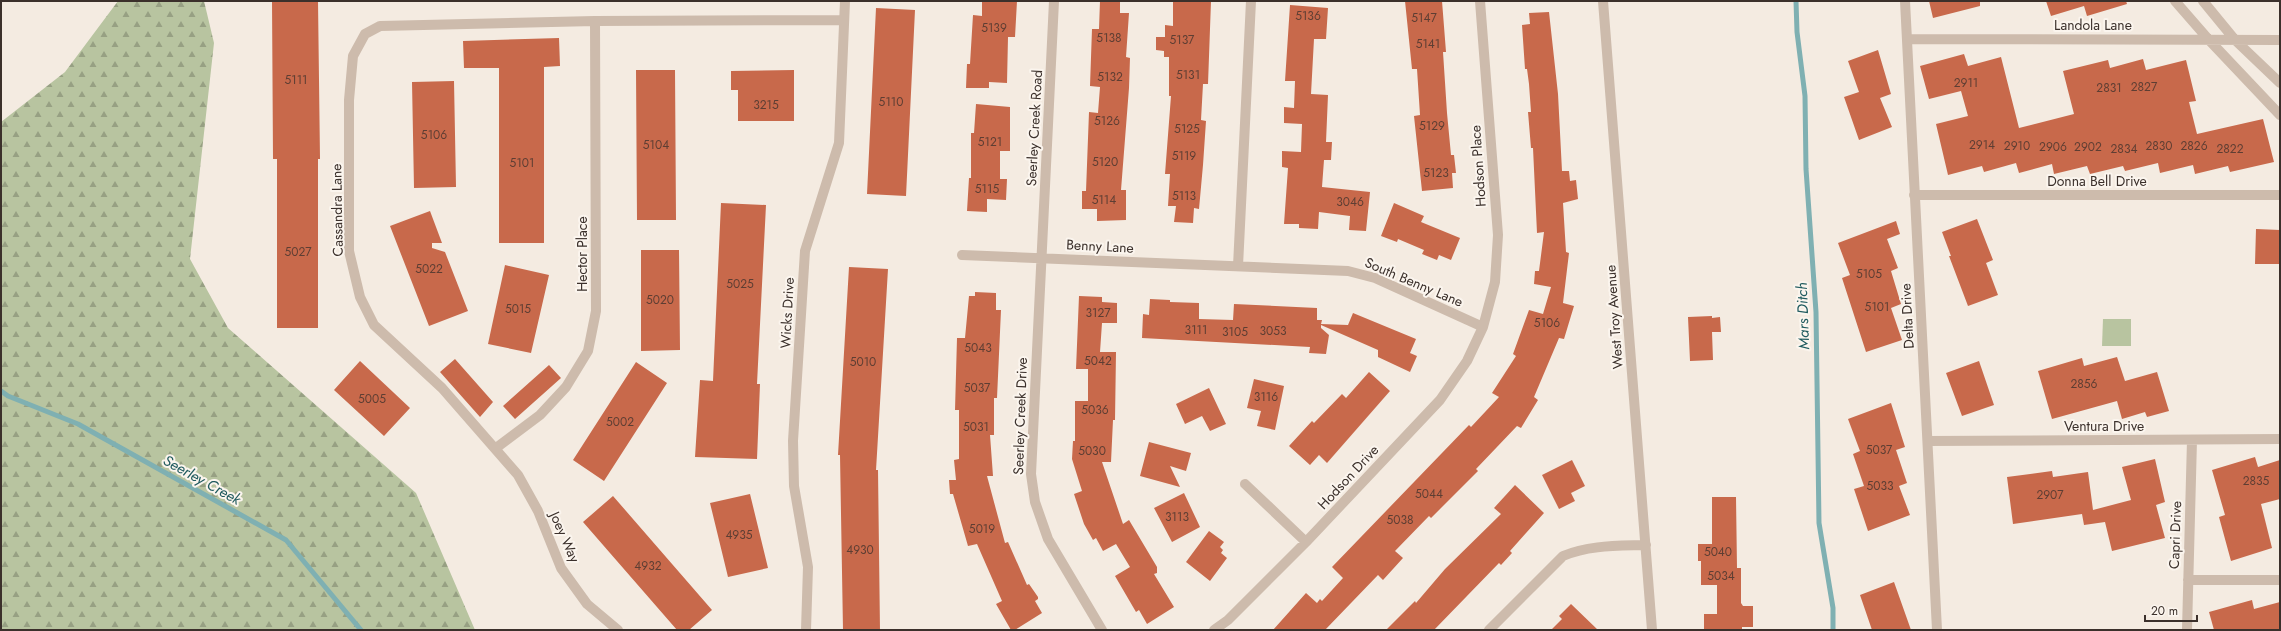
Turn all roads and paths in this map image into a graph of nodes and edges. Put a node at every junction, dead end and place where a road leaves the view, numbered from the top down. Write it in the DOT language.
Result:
graph roads {
  1 [pos="845,1"];
  2 [pos="1054,1"];
  3 [pos="1251,1"];
  4 [pos="1480,1"];
  5 [pos="1603,1"];
  6 [pos="1905,1"];
  7 [pos="2176,1"];
  8 [pos="2203,1"];
  9 [pos="844,20"];
  10 [pos="595,21"];
  11 [pos="1907,39"];
  12 [pos="2209,40"];
  13 [pos="2235,40"];
  14 [pos="2280,40"];
  15 [pos="2280,83"];
  16 [pos="2280,115"];
  17 [pos="1914,195"];
  18 [pos="2280,195"];
  19 [pos="962,255"];
  20 [pos="1042,257"];
  21 [pos="1238,266"];
  22 [pos="1483,327"];
  23 [pos="2280,439"];
  24 [pos="2192,440"];
  25 [pos="1928,441"];
  26 [pos="496,448"];
  27 [pos="1245,484"];
  28 [pos="1306,542"];
  29 [pos="1646,545"];
  30 [pos="2188,580"];
  31 [pos="2280,580"];
  32 [pos="618,630"];
  33 [pos="806,630"];
  34 [pos="1102,630"];
  35 [pos="1214,630"];
  36 [pos="1489,630"];
  37 [pos="1652,630"];
  38 [pos="1937,630"];
  39 [pos="2187,630"];
  1 -- 9 [label="street, Wicks Drive"];
  2 -- 20 [label="street, Seerley Creek Road"];
  3 -- 21 [label="street"];
  4 -- 22 [label="street, Hodson Place"];
  5 -- 29 [label="street, West Troy Avenue"];
  6 -- 11 [label="street, Delta Drive"];
  7 -- 12 [label="street"];
  8 -- 13 [label="street"];
  9 -- 10 [label="street"];
  9 -- 33 [label="street, Wicks Drive"];
  10 -- 26 [label="street, Hector Place"];
  10 -- 26 [label="street, Cassandra Lane"];
  11 -- 12 [label="street, Landola Lane"];
  11 -- 17 [label="street, Delta Drive"];
  12 -- 13 [label="street, Landola Lane"];
  12 -- 16 [label="street"];
  13 -- 14 [label="street, Landola Lane"];
  13 -- 15 [label="street"];
  17 -- 18 [label="street, Donna Bell Drive"];
  17 -- 25 [label="street, Delta Drive"];
  19 -- 20 [label="street, Benny Lane"];
  20 -- 21 [label="street, Benny Lane"];
  20 -- 34 [label="street, Seerley Creek Drive"];
  21 -- 22 [label="street, South Benny Lane"];
  22 -- 28 [label="street, Hodson Drive"];
  23 -- 24 [label="street, Ventura Drive"];
  24 -- 25 [label="street, Ventura Drive"];
  24 -- 30 [label="street, Capri Drive"];
  25 -- 38 [label="street, Delta Drive"];
  26 -- 32 [label="street, Joey Way"];
  27 -- 28 [label="street"];
  28 -- 35 [label="street, Hodson Drive"];
  29 -- 36 [label="street"];
  29 -- 37 [label="street, West Troy Avenue"];
  30 -- 31 [label="street"];
  30 -- 39 [label="street, Capri Drive"];
}
